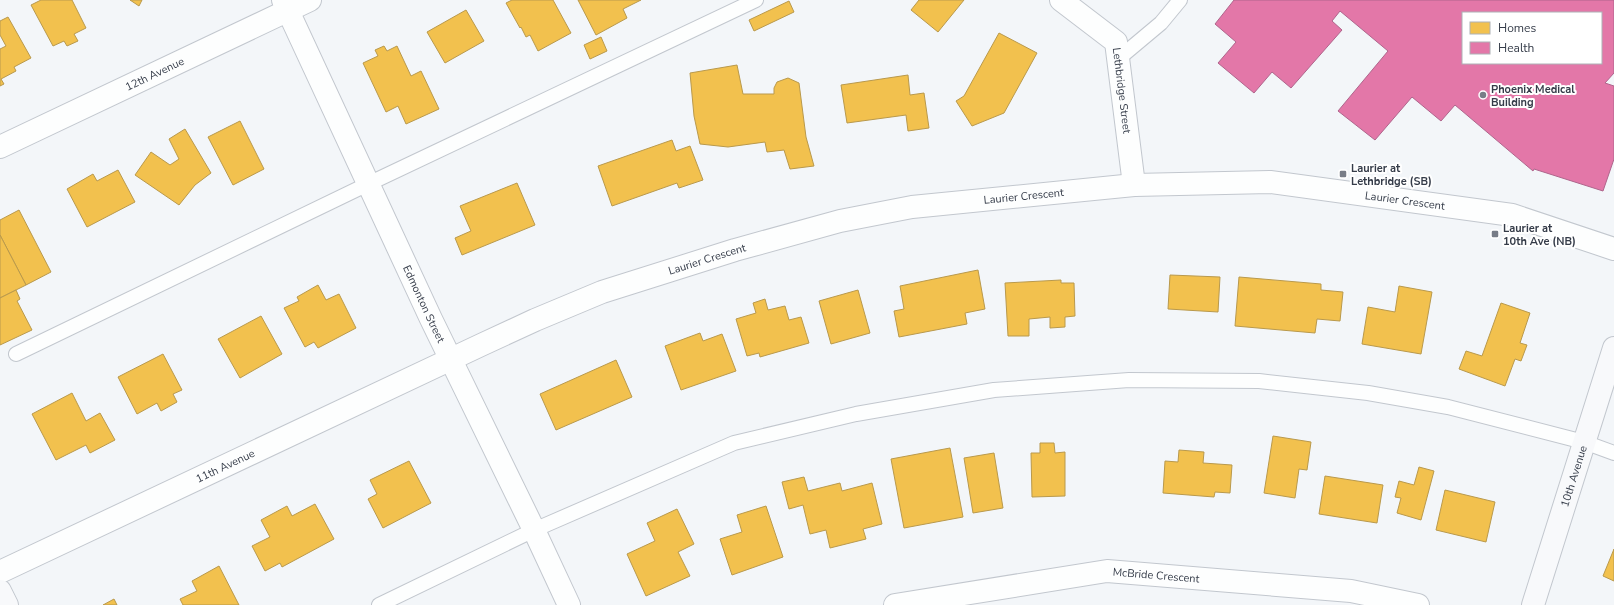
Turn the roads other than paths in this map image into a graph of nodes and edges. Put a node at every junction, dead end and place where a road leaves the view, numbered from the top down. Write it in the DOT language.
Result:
graph roads {
  1 [pos="310,0"];
  2 [pos="756,0"];
  3 [pos="1061,0"];
  4 [pos="1180,0"];
  5 [pos="286,5"];
  6 [pos="1118,59"];
  7 [pos="0,147"];
  8 [pos="368,184"];
  9 [pos="1134,184"];
  10 [pos="1614,249"];
  11 [pos="1614,348"];
  12 [pos="16,354"];
  13 [pos="451,360"];
  14 [pos="1584,442"];
  15 [pos="1614,453"];
  16 [pos="534,530"];
  17 [pos="0,572"];
  18 [pos="0,590"];
  19 [pos="7,605"];
  20 [pos="379,605"];
  21 [pos="568,605"];
  22 [pos="895,605"];
  23 [pos="1418,605"];
  24 [pos="1533,605"];
  1 -- 5 [label="street, 12th Avenue"];
  2 -- 8 [label="lane"];
  3 -- 6 [label="street, Lethbridge Street"];
  4 -- 6 [label="lane"];
  5 -- 7 [label="street, 12th Avenue"];
  5 -- 8 [label="street, Edmonton Street"];
  6 -- 9 [label="street, Lethbridge Street"];
  8 -- 12 [label="lane"];
  8 -- 13 [label="street, Edmonton Street"];
  9 -- 10 [label="street, Laurier Crescent"];
  9 -- 13 [label="street, Laurier Crescent"];
  11 -- 14 [label="street, 10th Avenue"];
  13 -- 16 [label="street, Edmonton Street"];
  13 -- 17 [label="street, 11th Avenue"];
  14 -- 15 [label="lane"];
  14 -- 16 [label="lane"];
  14 -- 24 [label="street, 10th Avenue"];
  16 -- 20 [label="lane"];
  16 -- 21 [label="street, Edmonton Street"];
  18 -- 19 [label="street"];
  22 -- 23 [label="street, McBride Crescent"];
}
